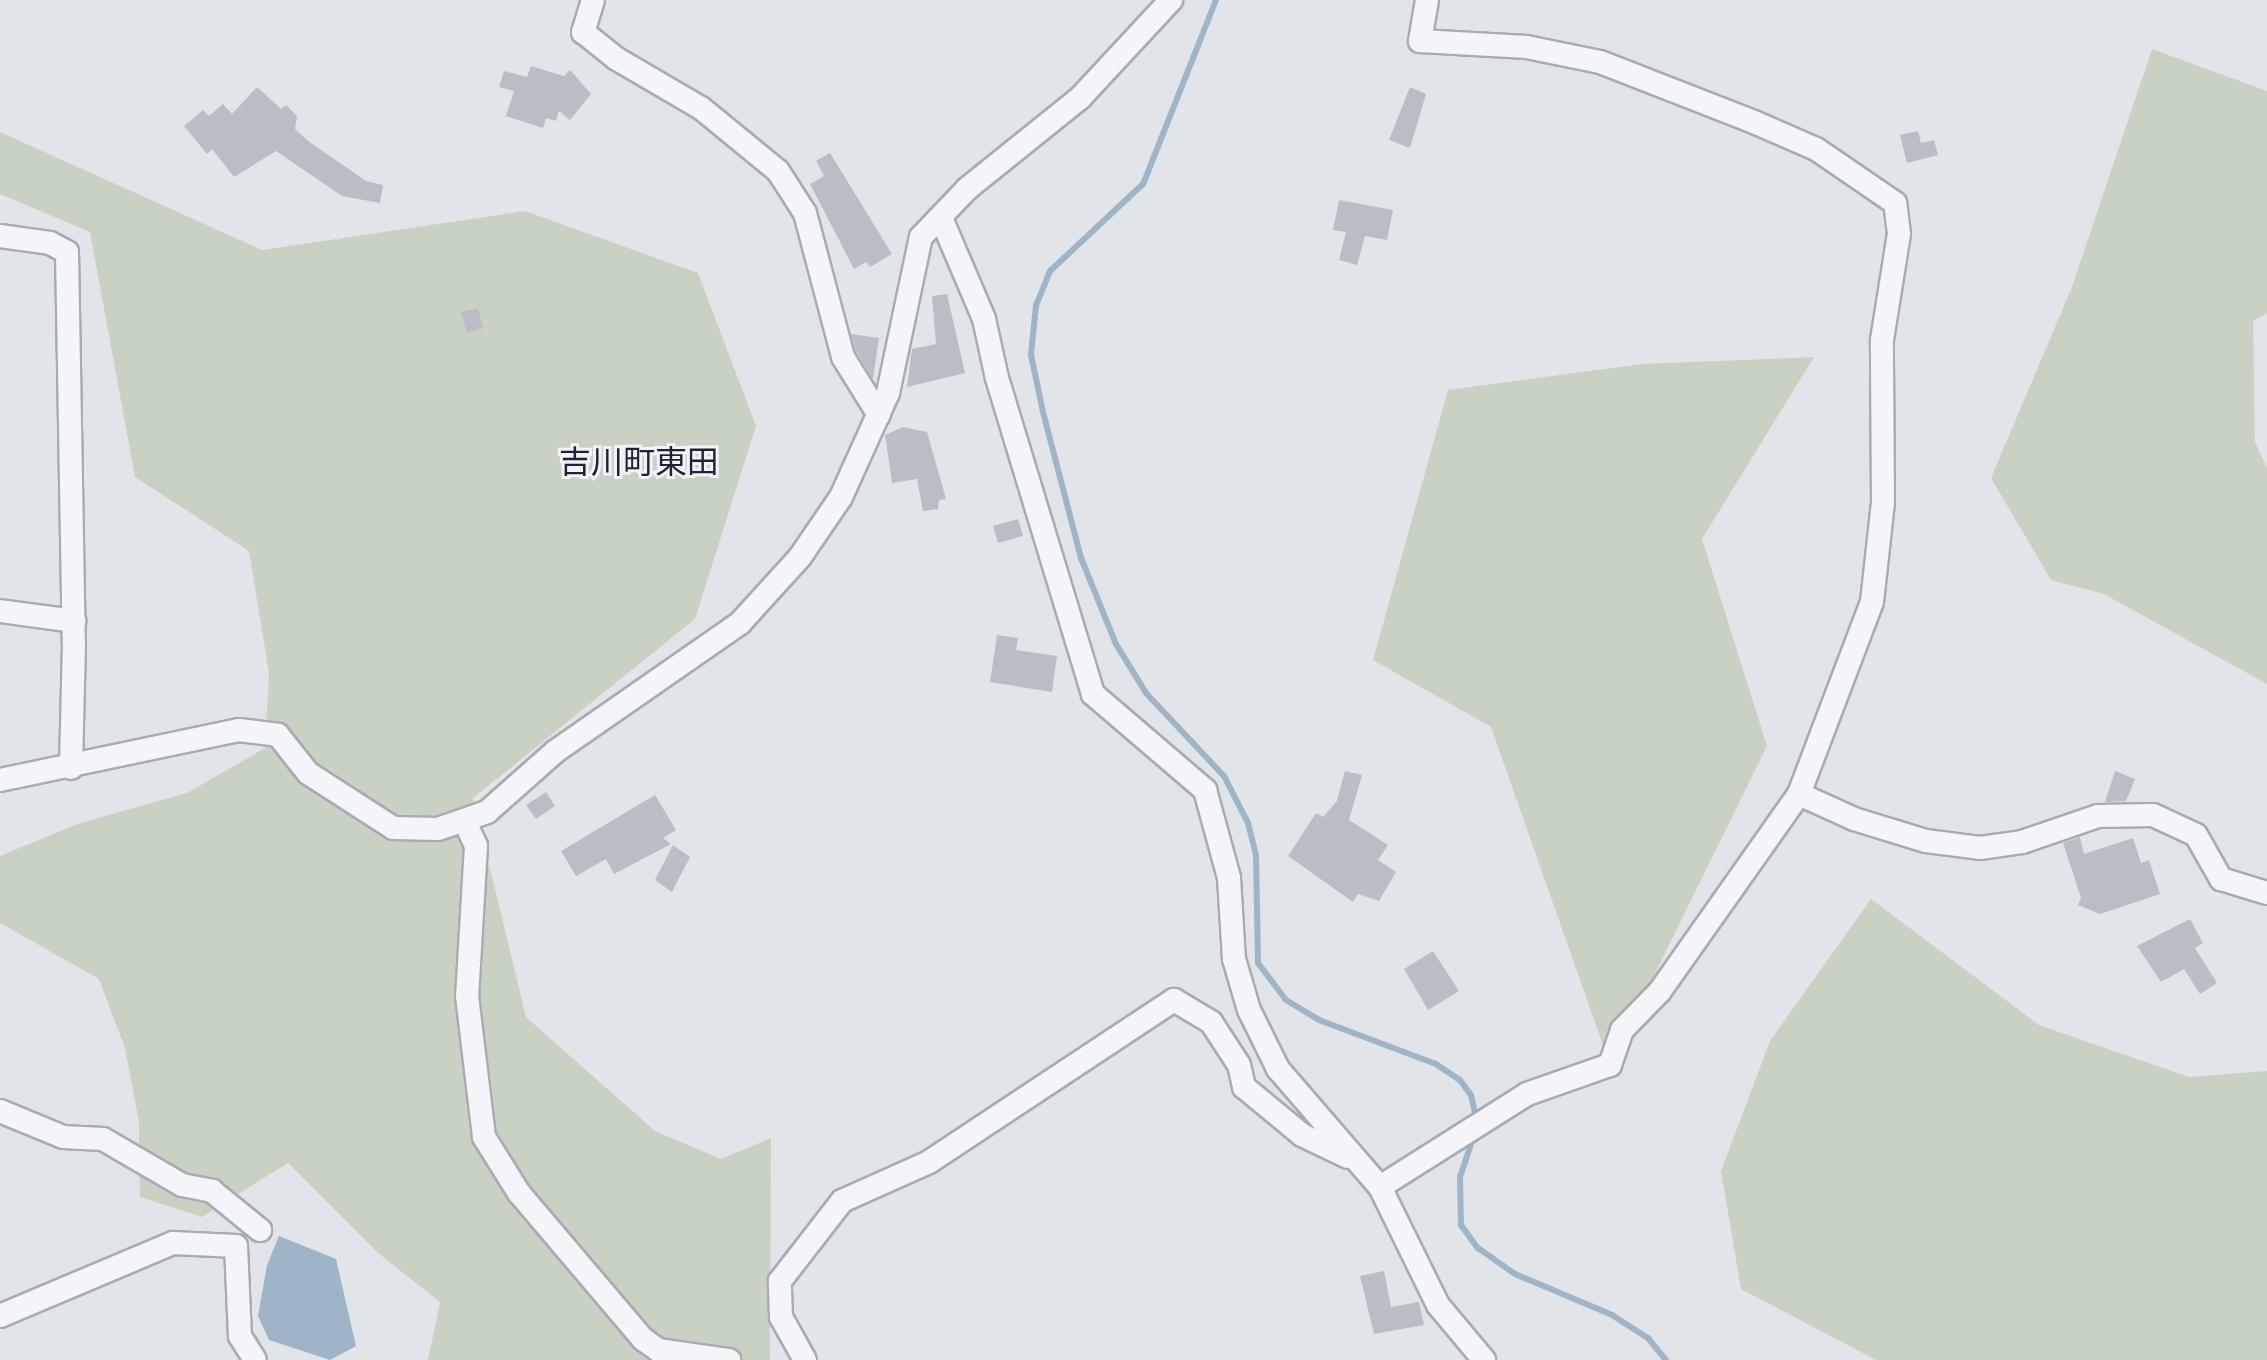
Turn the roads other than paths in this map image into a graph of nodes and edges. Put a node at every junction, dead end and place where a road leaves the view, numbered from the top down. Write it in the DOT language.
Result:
graph roads {
  1 [pos="593,0"];
  2 [pos="1427,0"];
  3 [pos="1168,3"];
  4 [pos="941,218"];
  5 [pos="0,236"];
  6 [pos="879,415"];
  7 [pos="0,611"];
  8 [pos="74,621"];
  9 [pos="71,768"];
  10 [pos="0,780"];
  11 [pos="1799,794"];
  12 [pos="465,822"];
  13 [pos="2267,893"];
  14 [pos="0,1111"];
  15 [pos="1357,1162"];
  16 [pos="1380,1187"];
  17 [pos="260,1230"];
  18 [pos="0,1316"];
  19 [pos="657,1355"];
  20 [pos="255,1360"];
  21 [pos="729,1360"];
  22 [pos="805,1360"];
  23 [pos="1484,1360"];
  1 -- 6 [label="street"];
  2 -- 11 [label="street"];
  3 -- 4 [label="street"];
  4 -- 6 [label="street"];
  4 -- 15 [label="street"];
  5 -- 8 [label="street"];
  6 -- 12 [label="street"];
  7 -- 8 [label="street"];
  8 -- 9 [label="street"];
  9 -- 10 [label="street"];
  9 -- 12 [label="street"];
  11 -- 13 [label="street"];
  11 -- 16 [label="street"];
  12 -- 19 [label="street"];
  14 -- 17 [label="street"];
  15 -- 16 [label="street"];
  15 -- 22 [label="street"];
  16 -- 23 [label="street"];
  18 -- 20 [label="street"];
  19 -- 21 [label="street"];
}
